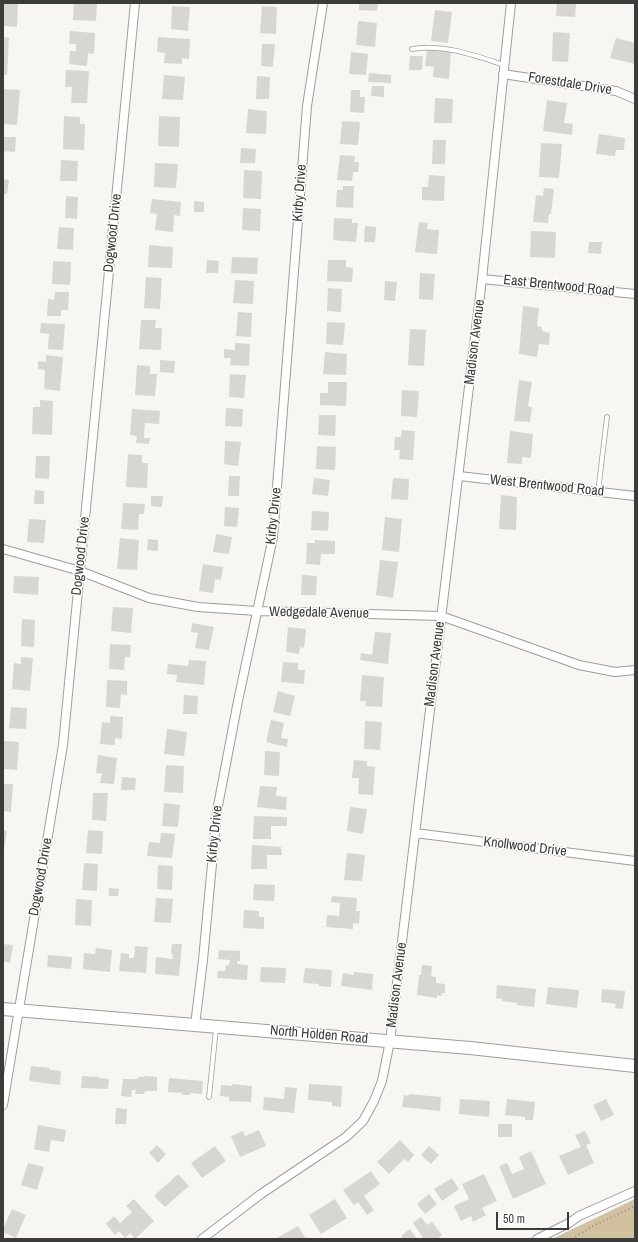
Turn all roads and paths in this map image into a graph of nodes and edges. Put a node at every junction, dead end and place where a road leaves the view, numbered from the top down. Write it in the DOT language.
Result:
graph roads {
  1 [pos="135,3"];
  2 [pos="323,3"];
  3 [pos="511,3"];
  4 [pos="412,49"];
  5 [pos="504,65"];
  6 [pos="503,74"];
  7 [pos="635,99"];
  8 [pos="482,279"];
  9 [pos="635,294"];
  10 [pos="608,417"];
  11 [pos="459,476"];
  12 [pos="598,492"];
  13 [pos="635,496"];
  14 [pos="3,549"];
  15 [pos="80,572"];
  16 [pos="257,611"];
  17 [pos="441,616"];
  18 [pos="635,670"];
  19 [pos="414,833"];
  20 [pos="635,861"];
  21 [pos="3,1009"];
  22 [pos="18,1011"];
  23 [pos="195,1025"];
  24 [pos="216,1027"];
  25 [pos="390,1041"];
  26 [pos="635,1066"];
  27 [pos="209,1097"];
  28 [pos="3,1105"];
  29 [pos="635,1191"];
  30 [pos="635,1206"];
  31 [pos="202,1239"];
  32 [pos="537,1239"];
  33 [pos="572,1239"];
  1 -- 15 [label="street, Dogwood Drive"];
  2 -- 16 [label="street, Kirby Drive"];
  3 -- 5 [label="street, Madison Avenue"];
  4 -- 5 [label="lane"];
  5 -- 6 [label="street, Madison Avenue"];
  6 -- 7 [label="street, Forestdale Drive"];
  6 -- 8 [label="street, Madison Avenue"];
  8 -- 9 [label="street, East Brentwood Road"];
  8 -- 11 [label="street, Madison Avenue"];
  10 -- 12 [label="lane"];
  11 -- 12 [label="street, West Brentwood Road"];
  11 -- 17 [label="street, Madison Avenue"];
  12 -- 13 [label="street, West Brentwood Road"];
  14 -- 15 [label="street, Wedgedale Avenue"];
  15 -- 16 [label="street, Wedgedale Avenue"];
  15 -- 22 [label="street, Dogwood Drive"];
  16 -- 17 [label="street, Wedgedale Avenue"];
  16 -- 23 [label="street, Kirby Drive"];
  17 -- 18 [label="street, Wedgedale Avenue"];
  17 -- 19 [label="street, Madison Avenue"];
  19 -- 20 [label="street, Knollwood Drive"];
  19 -- 25 [label="street, Madison Avenue"];
  21 -- 22 [label="main road, North Holden Road"];
  22 -- 23 [label="main road, North Holden Road"];
  22 -- 28 [label="street, Dogwood Drive"];
  23 -- 24 [label="main road, North Holden Road"];
  24 -- 25 [label="main road, North Holden Road"];
  24 -- 27 [label="lane"];
  25 -- 26 [label="main road, North Holden Road"];
  25 -- 31 [label="street, Madison Avenue"];
  29 -- 32 [label="street"];
  30 -- 33 [label="path"];
}
